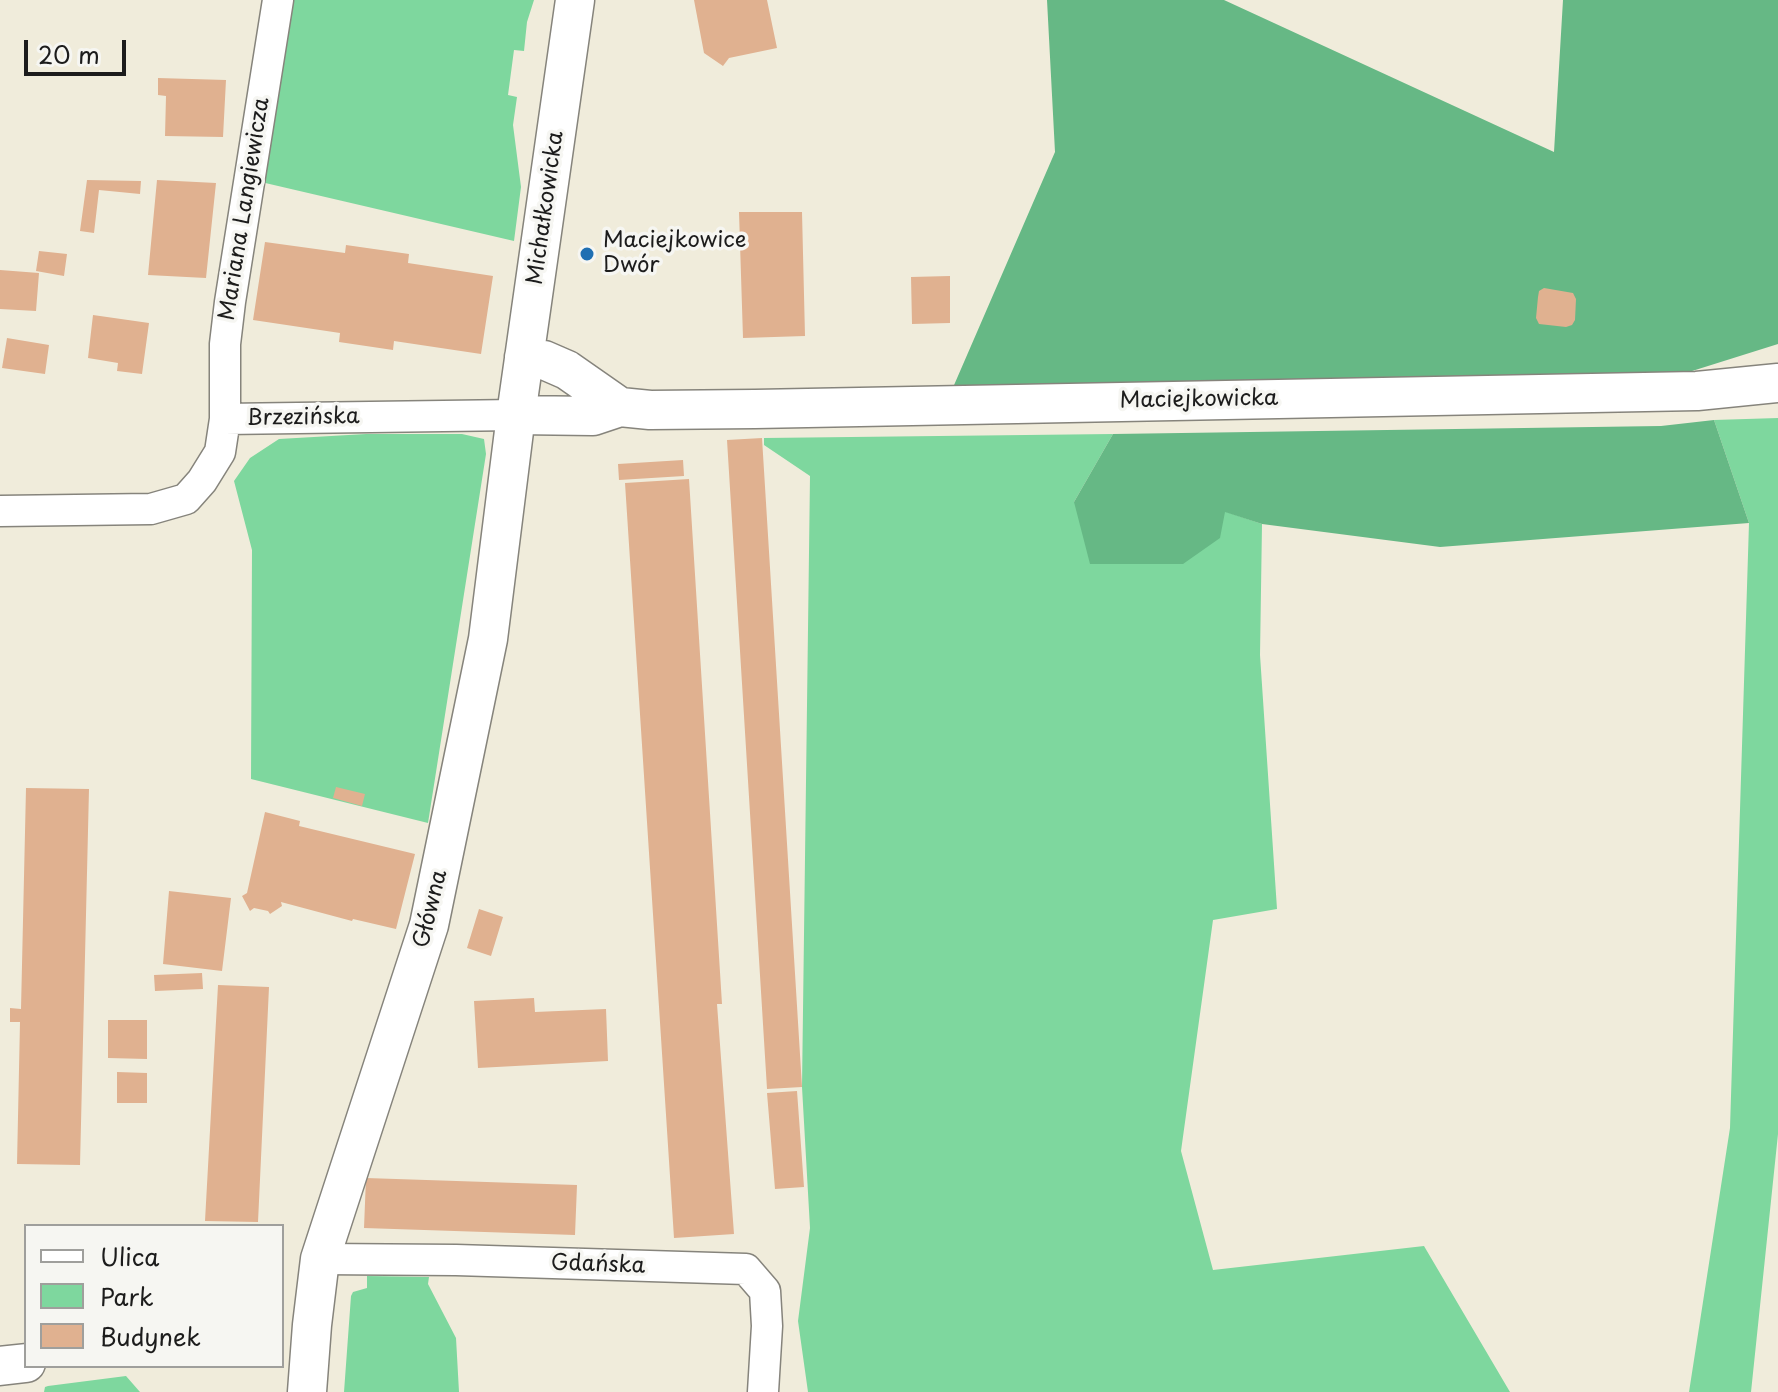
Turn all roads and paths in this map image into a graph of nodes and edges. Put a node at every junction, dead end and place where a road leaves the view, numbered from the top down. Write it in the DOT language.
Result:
graph roads {
  1 [pos="278,0"];
  2 [pos="575,0"];
  3 [pos="524,357"];
  4 [pos="1778,383"];
  5 [pos="620,407"];
  6 [pos="516,415"];
  7 [pos="225,419"];
  8 [pos="0,511"];
  9 [pos="320,1259"];
  10 [pos="297,1327"];
  11 [pos="24,1363"];
  12 [pos="0,1366"];
  13 [pos="307,1392"];
  14 [pos="763,1392"];
  1 -- 7 [label="street, Mariana Langiewicza"];
  2 -- 3 [label="street, Michałkowicka"];
  3 -- 5 [label="street"];
  3 -- 6 [label="street, Michałkowicka"];
  4 -- 5 [label="street, Maciejkowicka"];
  5 -- 6 [label="street, Maciejkowicka"];
  6 -- 7 [label="street, Brzezińska"];
  6 -- 9 [label="street, Główna"];
  7 -- 8 [label="street, Brzezińska"];
  9 -- 10 [label="street, Główna"];
  9 -- 14 [label="street, Gdańska"];
  10 -- 13 [label="street, Główna"];
  11 -- 12 [label="street"];
}
